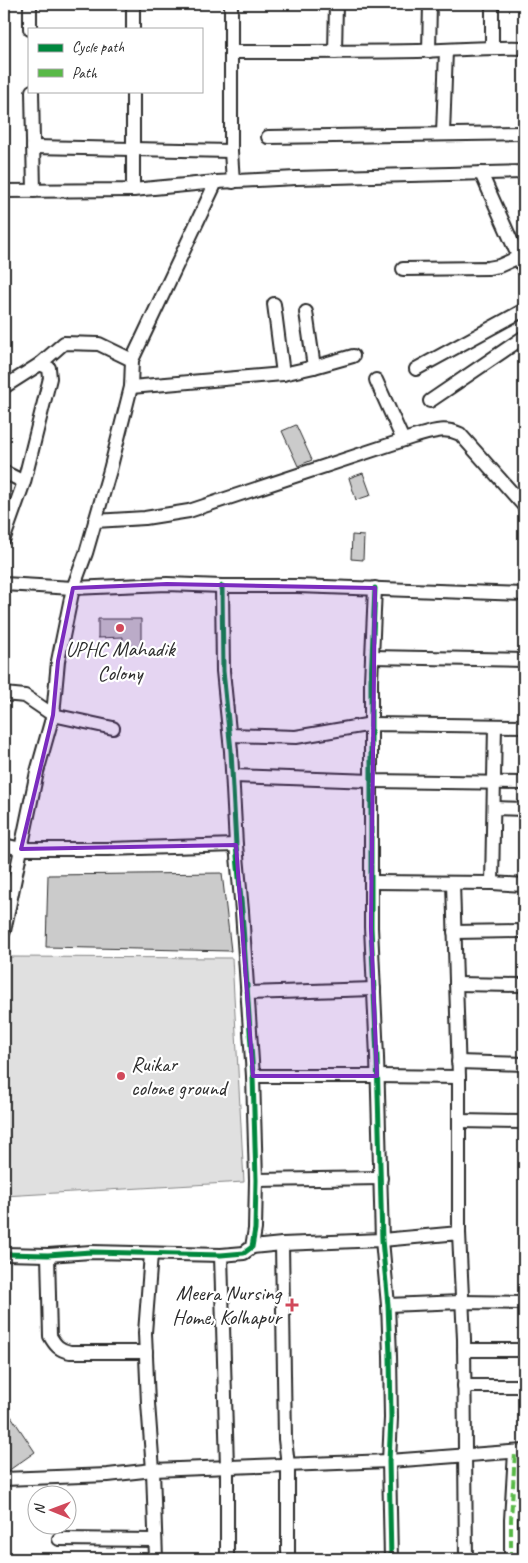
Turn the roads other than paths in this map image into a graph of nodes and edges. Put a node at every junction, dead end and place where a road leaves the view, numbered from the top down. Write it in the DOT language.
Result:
graph roads {
  1 [pos="30,4"];
  2 [pos="133,4"];
  3 [pos="231,4"];
  4 [pos="336,4"];
  5 [pos="430,4"];
  6 [pos="492,4"];
  7 [pos="30,28"];
  8 [pos="133,28"];
  9 [pos="492,48"];
  10 [pos="524,48"];
  11 [pos="446,50"];
  12 [pos="430,51"];
  13 [pos="231,52"];
  14 [pos="336,52"];
  15 [pos="32,92"];
  16 [pos="132,92"];
  17 [pos="524,133"];
  18 [pos="443,134"];
  19 [pos="268,137"];
  20 [pos="33,147"];
  21 [pos="132,148"];
  22 [pos="231,151"];
  23 [pos="524,172"];
  24 [pos="481,173"];
  25 [pos="216,182"];
  26 [pos="233,182"];
  27 [pos="34,190"];
  28 [pos="133,190"];
  29 [pos="4,191"];
  30 [pos="522,263"];
  31 [pos="403,268"];
  32 [pos="274,304"];
  33 [pos="524,310"];
  34 [pos="306,312"];
  35 [pos="524,337"];
  36 [pos="354,356"];
  37 [pos="132,360"];
  38 [pos="40,364"];
  39 [pos="314,368"];
  40 [pos="416,369"];
  41 [pos="283,374"];
  42 [pos="376,380"];
  43 [pos="4,387"];
  44 [pos="130,387"];
  45 [pos="430,402"];
  46 [pos="403,440"];
  47 [pos="4,472"];
  48 [pos="24,482"];
  49 [pos="524,506"];
  50 [pos="95,521"];
  51 [pos="4,538"];
  52 [pos="4,584"];
  53 [pos="222,586"];
  54 [pos="73,588"];
  55 [pos="375,588"];
  56 [pos="524,594"];
  57 [pos="372,657"];
  58 [pos="524,660"];
  59 [pos="4,694"];
  60 [pos="53,716"];
  61 [pos="372,724"];
  62 [pos="494,726"];
  63 [pos="524,726"];
  64 [pos="113,728"];
  65 [pos="230,735"];
  66 [pos="232,776"];
  67 [pos="372,781"];
  68 [pos="494,783"];
  69 [pos="524,784"];
  70 [pos="494,808"];
  71 [pos="524,809"];
  72 [pos="4,845"];
  73 [pos="236,845"];
  74 [pos="21,849"];
  75 [pos="371,882"];
  76 [pos="492,883"];
  77 [pos="453,884"];
  78 [pos="524,886"];
  79 [pos="524,930"];
  80 [pos="4,931"];
  81 [pos="454,932"];
  82 [pos="456,984"];
  83 [pos="524,985"];
  84 [pos="374,989"];
  85 [pos="247,993"];
  86 [pos="458,1062"];
  87 [pos="524,1064"];
  88 [pos="253,1076"];
  89 [pos="377,1076"];
  90 [pos="459,1077"];
  91 [pos="459,1121"];
  92 [pos="524,1122"];
  93 [pos="381,1178"];
  94 [pos="256,1180"];
  95 [pos="459,1232"];
  96 [pos="382,1240"];
  97 [pos="282,1244"];
  98 [pos="252,1247"];
  99 [pos="4,1254"];
  100 [pos="151,1254"];
  101 [pos="48,1255"];
  102 [pos="221,1255"];
  103 [pos="461,1302"];
  104 [pos="524,1303"];
  105 [pos="388,1305"];
  106 [pos="464,1350"];
  107 [pos="524,1350"];
  108 [pos="146,1352"];
  109 [pos="464,1386"];
  110 [pos="524,1386"];
  111 [pos="520,1451"];
  112 [pos="465,1456"];
  113 [pos="389,1461"];
  114 [pos="288,1465"];
  115 [pos="227,1467"];
  116 [pos="153,1470"];
  117 [pos="4,1479"];
  118 [pos="59,1539"];
  119 [pos="154,1540"];
  120 [pos="156,1559"];
  121 [pos="227,1559"];
  122 [pos="288,1559"];
  123 [pos="391,1559"];
  124 [pos="466,1559"];
  125 [pos="511,1559"];
  1 -- 7 [label="street"];
  2 -- 8 [label="street"];
  3 -- 13 [label="street"];
  4 -- 14 [label="street"];
  5 -- 12 [label="street"];
  6 -- 9 [label="street"];
  9 -- 10 [label="street"];
  9 -- 11 [label="street"];
  11 -- 12 [label="street"];
  11 -- 18 [label="street"];
  12 -- 14 [label="street"];
  13 -- 14 [label="street"];
  13 -- 22 [label="street"];
  15 -- 20 [label="street"];
  16 -- 21 [label="street"];
  17 -- 18 [label="street"];
  18 -- 19 [label="street"];
  20 -- 21 [label="street"];
  20 -- 27 [label="street"];
  21 -- 22 [label="street"];
  21 -- 28 [label="street"];
  22 -- 26 [label="street"];
  23 -- 24 [label="street"];
  24 -- 26 [label="street"];
  24 -- 30 [label="street"];
  25 -- 26 [label="street"];
  25 -- 28 [label="street"];
  25 -- 37 [label="street"];
  27 -- 28 [label="street"];
  27 -- 29 [label="street"];
  30 -- 31 [label="street"];
  32 -- 41 [label="street"];
  33 -- 40 [label="street"];
  34 -- 39 [label="street"];
  35 -- 45 [label="street"];
  36 -- 39 [label="street"];
  37 -- 38 [label="street"];
  37 -- 44 [label="street"];
  38 -- 43 [label="street"];
  38 -- 48 [label="street"];
  39 -- 41 [label="street"];
  41 -- 44 [label="street"];
  42 -- 46 [label="street"];
  44 -- 50 [label="street"];
  46 -- 49 [label="street"];
  46 -- 50 [label="street"];
  47 -- 48 [label="street"];
  48 -- 51 [label="street"];
  50 -- 54 [label="street"];
  52 -- 54 [label="street"];
  53 -- 54 [label="street"];
  53 -- 55 [label="street"];
  53 -- 65 [label="street"];
  54 -- 60 [label="street"];
  55 -- 56 [label="street"];
  55 -- 57 [label="street"];
  57 -- 58 [label="street"];
  57 -- 61 [label="street"];
  59 -- 60 [label="street"];
  60 -- 64 [label="street"];
  60 -- 74 [label="street"];
  61 -- 62 [label="street"];
  61 -- 65 [label="street"];
  61 -- 67 [label="street"];
  62 -- 63 [label="street"];
  62 -- 68 [label="street"];
  65 -- 66 [label="street"];
  66 -- 67 [label="street"];
  66 -- 73 [label="street"];
  67 -- 68 [label="street"];
  67 -- 75 [label="street"];
  68 -- 69 [label="street"];
  68 -- 70 [label="street"];
  70 -- 71 [label="street"];
  70 -- 76 [label="street"];
  72 -- 74 [label="street"];
  73 -- 74 [label="street"];
  73 -- 85 [label="street"];
  74 -- 80 [label="street"];
  75 -- 77 [label="street"];
  75 -- 84 [label="street"];
  76 -- 77 [label="street"];
  76 -- 78 [label="street"];
  77 -- 81 [label="street"];
  79 -- 81 [label="street"];
  81 -- 82 [label="street"];
  82 -- 83 [label="street"];
  82 -- 86 [label="street"];
  84 -- 85 [label="street"];
  84 -- 89 [label="street"];
  85 -- 88 [label="street"];
  86 -- 87 [label="street"];
  86 -- 90 [label="street"];
  88 -- 89 [label="street"];
  88 -- 94 [label="street"];
  89 -- 90 [label="street"];
  89 -- 93 [label="street"];
  90 -- 91 [label="street"];
  91 -- 92 [label="street"];
  91 -- 95 [label="street"];
  93 -- 94 [label="street"];
  93 -- 96 [label="street"];
  94 -- 98 [label="street"];
  95 -- 96 [label="street"];
  95 -- 103 [label="street"];
  96 -- 97 [label="street"];
  96 -- 105 [label="street"];
  97 -- 98 [label="street"];
  97 -- 114 [label="street"];
  98 -- 102 [label="street"];
  99 -- 101 [label="street"];
  100 -- 101 [label="street"];
  100 -- 102 [label="street"];
  100 -- 108 [label="street"];
  101 -- 108 [label="street"];
  102 -- 115 [label="street"];
  103 -- 104 [label="street"];
  103 -- 105 [label="street"];
  103 -- 106 [label="street"];
  105 -- 113 [label="street"];
  106 -- 107 [label="street"];
  106 -- 109 [label="street"];
  108 -- 116 [label="street"];
  109 -- 110 [label="street"];
  109 -- 112 [label="street"];
  111 -- 112 [label="street"];
  111 -- 125 [label="street"];
  112 -- 113 [label="street"];
  112 -- 124 [label="street"];
  113 -- 114 [label="street"];
  113 -- 123 [label="street"];
  114 -- 115 [label="street"];
  114 -- 122 [label="street"];
  115 -- 116 [label="street"];
  115 -- 121 [label="street"];
  116 -- 117 [label="street"];
  116 -- 119 [label="street"];
  118 -- 119 [label="street"];
  119 -- 120 [label="street"];
}
